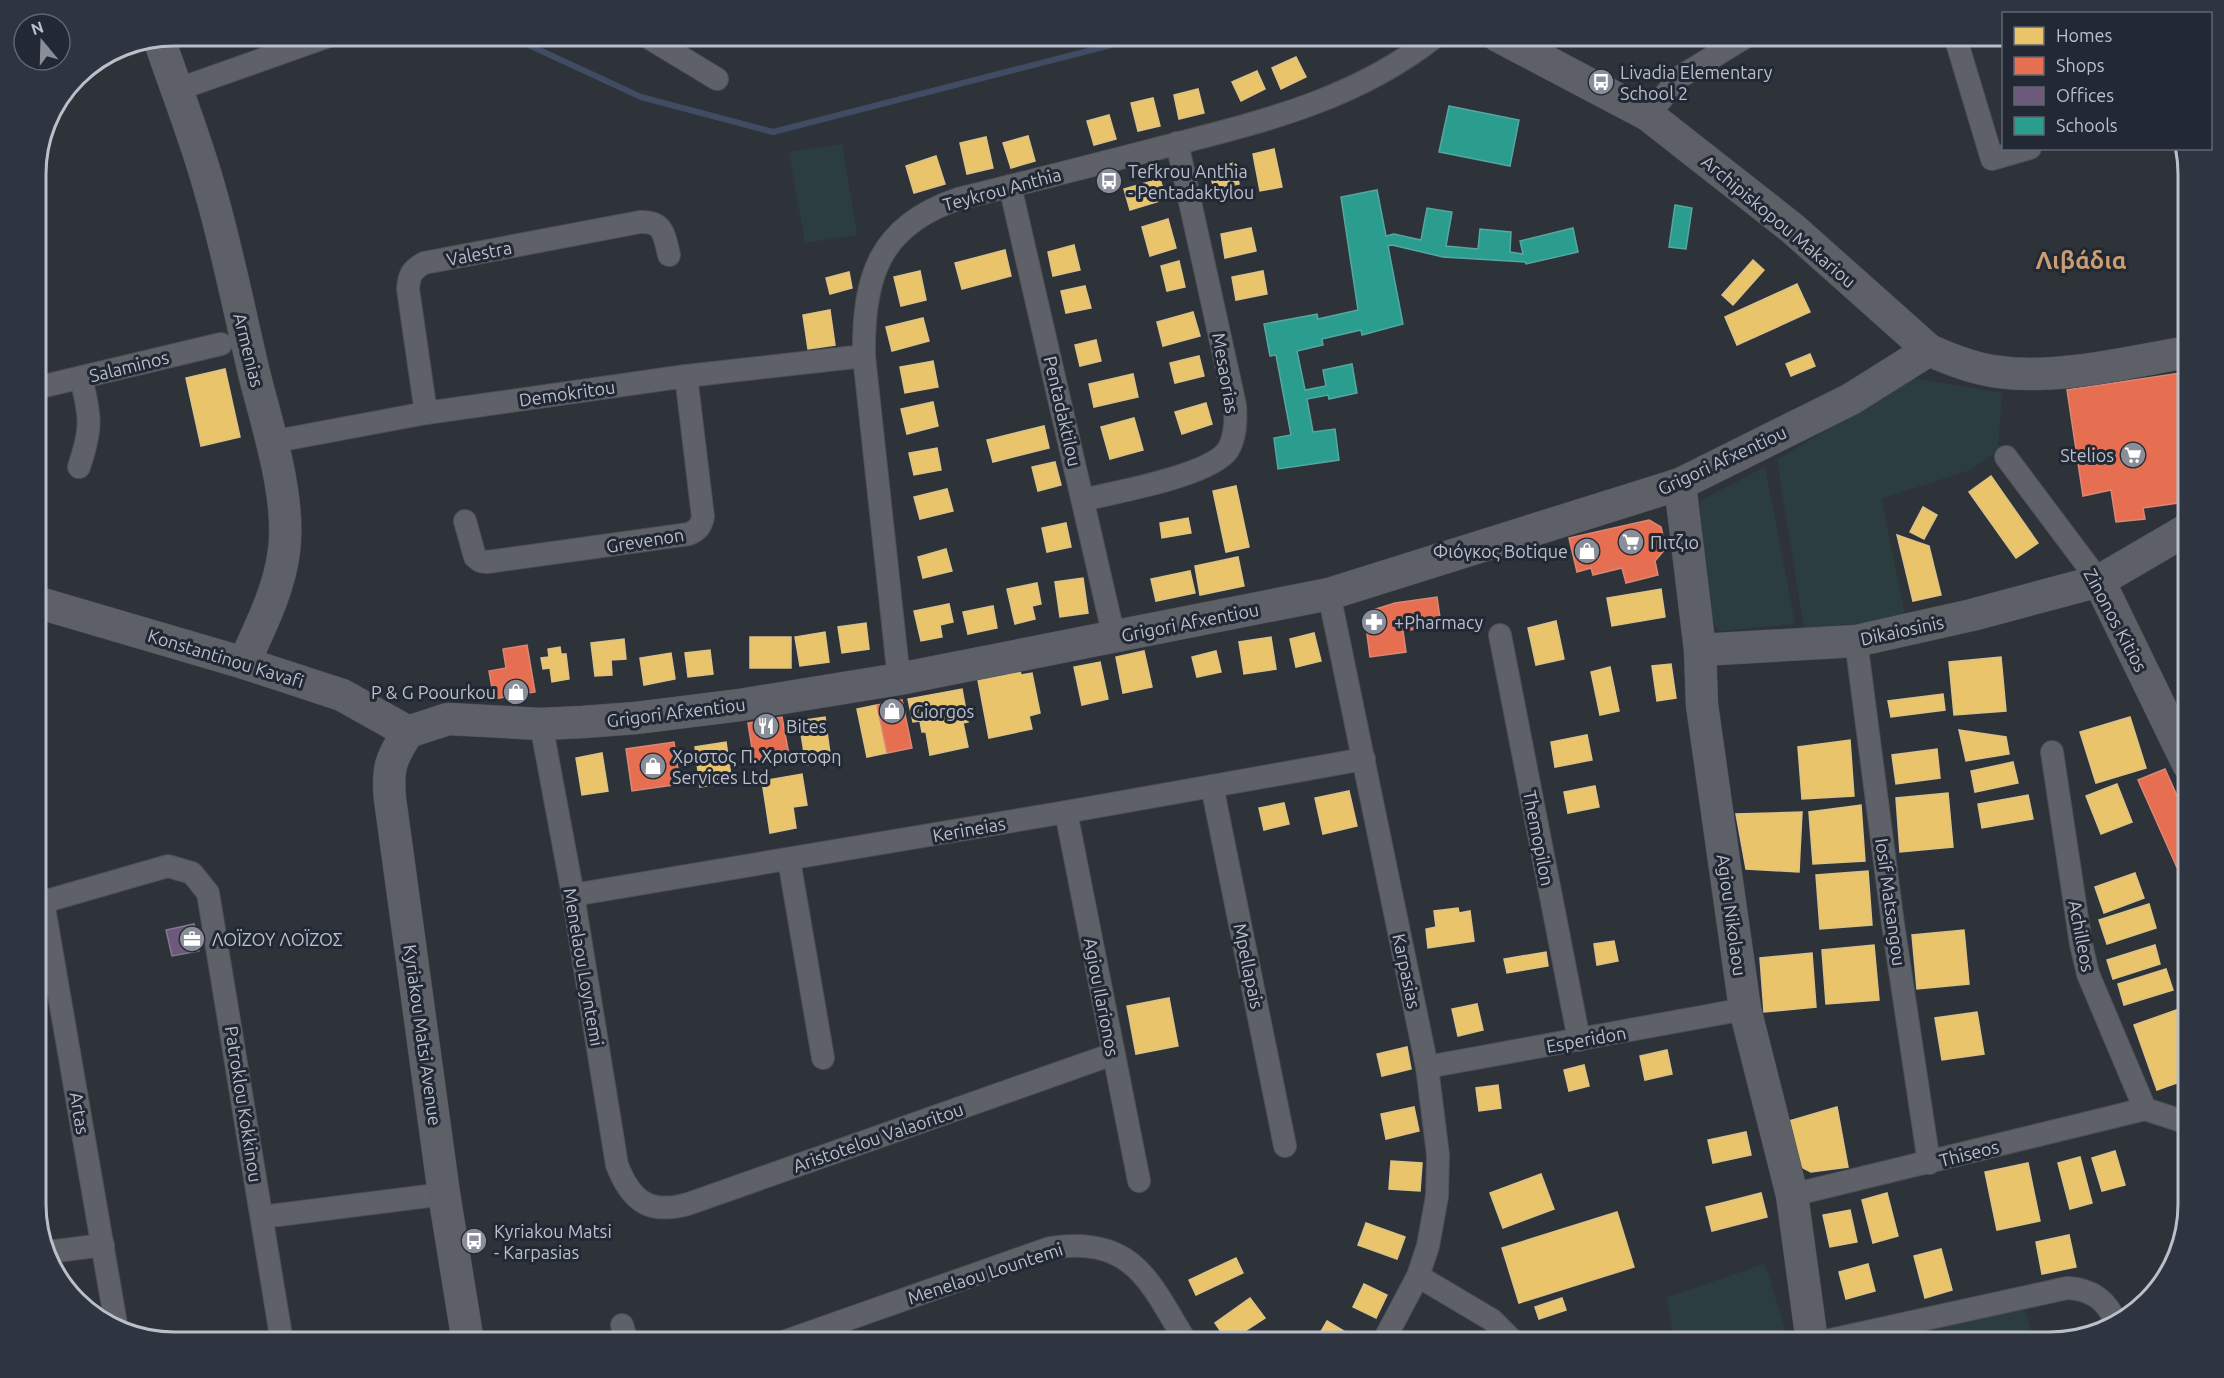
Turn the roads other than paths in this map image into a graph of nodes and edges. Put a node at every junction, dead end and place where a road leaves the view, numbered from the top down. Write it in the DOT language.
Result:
graph roads {
  1 [pos="1423,46"];
  2 [pos="1518,46"];
  3 [pos="1730,46"];
  4 [pos="1958,46"];
  5 [pos="298,47"];
  6 [pos="664,47"];
  7 [pos="162,48"];
  8 [pos="717,79"];
  9 [pos="176,90"];
  10 [pos="1648,115"];
  11 [pos="1177,143"];
  12 [pos="2023,150"];
  13 [pos="1010,186"];
  14 [pos="669,255"];
  15 [pos="221,344"];
  16 [pos="1929,350"];
  17 [pos="2177,354"];
  18 [pos="864,356"];
  19 [pos="686,376"];
  20 [pos="81,378"];
  21 [pos="47,386"];
  22 [pos="426,413"];
  23 [pos="271,442"];
  24 [pos="2006,457"];
  25 [pos="79,467"];
  26 [pos="1680,483"];
  27 [pos="1083,500"];
  28 [pos="465,521"];
  29 [pos="2177,536"];
  30 [pos="2099,581"];
  31 [pos="1329,594"];
  32 [pos="47,605"];
  33 [pos="1500,635"];
  34 [pos="1114,637"];
  35 [pos="1856,641"];
  36 [pos="1700,650"];
  37 [pos="244,663"];
  38 [pos="899,679"];
  39 [pos="541,724"];
  40 [pos="408,732"];
  41 [pos="2178,743"];
  42 [pos="2052,752"];
  43 [pos="1364,759"];
  44 [pos="1212,786"];
  45 [pos="1066,812"];
  46 [pos="789,860"];
  47 [pos="573,895"];
  48 [pos="47,901"];
  49 [pos="47,941"];
  50 [pos="1745,1010"];
  51 [pos="1579,1040"];
  52 [pos="1113,1054"];
  53 [pos="823,1058"];
  54 [pos="1427,1067"];
  55 [pos="2145,1110"];
  56 [pos="2178,1120"];
  57 [pos="1285,1146"];
  58 [pos="1929,1163"];
  59 [pos="1139,1181"];
  60 [pos="444,1194"];
  61 [pos="1792,1195"];
  62 [pos="642,1202"];
  63 [pos="262,1217"];
  64 [pos="103,1245"];
  65 [pos="56,1250"];
  66 [pos="1418,1276"];
  67 [pos="2112,1315"];
  68 [pos="115,1316"];
  69 [pos="280,1332"];
  70 [pos="466,1332"];
  71 [pos="811,1332"];
  72 [pos="1179,1332"];
  73 [pos="1388,1332"];
  74 [pos="1504,1332"];
  75 [pos="1811,1332"];
  76 [pos="1867,1332"];
  1 -- 11 [label="street, Teykrou Anthia"];
  2 -- 10 [label="street, Archipiskopou Makariou"];
  3 -- 10 [label="street"];
  4 -- 12 [label="street"];
  5 -- 9 [label="street"];
  6 -- 8 [label="street"];
  7 -- 9 [label="street, Armenias"];
  9 -- 23 [label="street, Armenias"];
  10 -- 16 [label="street, Archipiskopou Makariou"];
  11 -- 13 [label="street, Teykrou Anthia"];
  11 -- 27 [label="street, Mesaorias"];
  13 -- 18 [label="street, Teykrou Anthia"];
  13 -- 27 [label="street, Pentadaktilou"];
  14 -- 22 [label="street, Valestra"];
  15 -- 20 [label="street, Salaminos"];
  16 -- 17 [label="street, Archipiskopou Makariou"];
  16 -- 26 [label="street, Grigori Afxentiou"];
  18 -- 19 [label="street, Demokritou"];
  18 -- 38 [label="street, Teykrou Anthia"];
  19 -- 22 [label="street, Demokritou"];
  19 -- 28 [label="street, Grevenon"];
  20 -- 21 [label="street, Salaminos"];
  20 -- 25 [label="street"];
  22 -- 23 [label="street, Demokritou"];
  23 -- 37 [label="street, Armenias"];
  24 -- 30 [label="street, Zinonos Kitios"];
  26 -- 31 [label="street, Grigori Afxentiou"];
  26 -- 36 [label="street, Agiou Nikolaou"];
  27 -- 34 [label="street, Pentadaktilou"];
  29 -- 30 [label="street, Dikaiosinis"];
  30 -- 35 [label="street, Dikaiosinis"];
  30 -- 41 [label="street, Zinonos Kitios"];
  31 -- 34 [label="street, Grigori Afxentiou"];
  31 -- 43 [label="street, Karpasias"];
  32 -- 37 [label="street, Konstantinou Kavafi"];
  33 -- 51 [label="street, Themopilon"];
  34 -- 38 [label="street, Grigori Afxentiou"];
  35 -- 36 [label="street, Dikaiosinis"];
  35 -- 58 [label="street, Iosif Matsangou"];
  36 -- 50 [label="street, Agiou Nikolaou"];
  37 -- 40 [label="street, Konstantinou Kavafi"];
  38 -- 39 [label="street, Grigori Afxentiou"];
  39 -- 40 [label="street, Grigori Afxentiou"];
  39 -- 47 [label="street, Menelaou Loyntemi"];
  40 -- 60 [label="street, Kyriakou Matsi Avenue"];
  42 -- 55 [label="street, Achilleos"];
  43 -- 44 [label="street, Kerineias"];
  43 -- 54 [label="street, Karpasias"];
  44 -- 45 [label="street, Kerineias"];
  44 -- 57 [label="street, Mpellapais"];
  45 -- 46 [label="street, Kerineias"];
  45 -- 52 [label="street, Agiou Ilarionos"];
  46 -- 47 [label="street, Kerineias"];
  46 -- 53 [label="street"];
  47 -- 62 [label="street, Menelaou Loyntemi"];
  48 -- 63 [label="street, Patroklou Kokkinou"];
  49 -- 64 [label="street, Artas"];
  50 -- 51 [label="street, Esperidon"];
  50 -- 61 [label="street, Agiou Nikolaou"];
  51 -- 54 [label="street, Esperidon"];
  52 -- 59 [label="street, Agiou Ilarionos"];
  52 -- 62 [label="street, Aristotelou Valaoritou"];
  54 -- 66 [label="street, Karpasias"];
  55 -- 56 [label="street"];
  55 -- 58 [label="street, Thiseos"];
  58 -- 61 [label="street, Thiseos"];
  60 -- 63 [label="street"];
  60 -- 70 [label="street, Kyriakou Matsi Avenue"];
  61 -- 75 [label="street, Agiou Nikolaou"];
  63 -- 69 [label="street, Patroklou Kokkinou"];
  64 -- 65 [label="street"];
  64 -- 68 [label="street, Artas"];
  66 -- 73 [label="street, Karpasias"];
  66 -- 74 [label="street"];
  67 -- 76 [label="street"];
  71 -- 72 [label="street, Menelaou Lountemi"];
}
